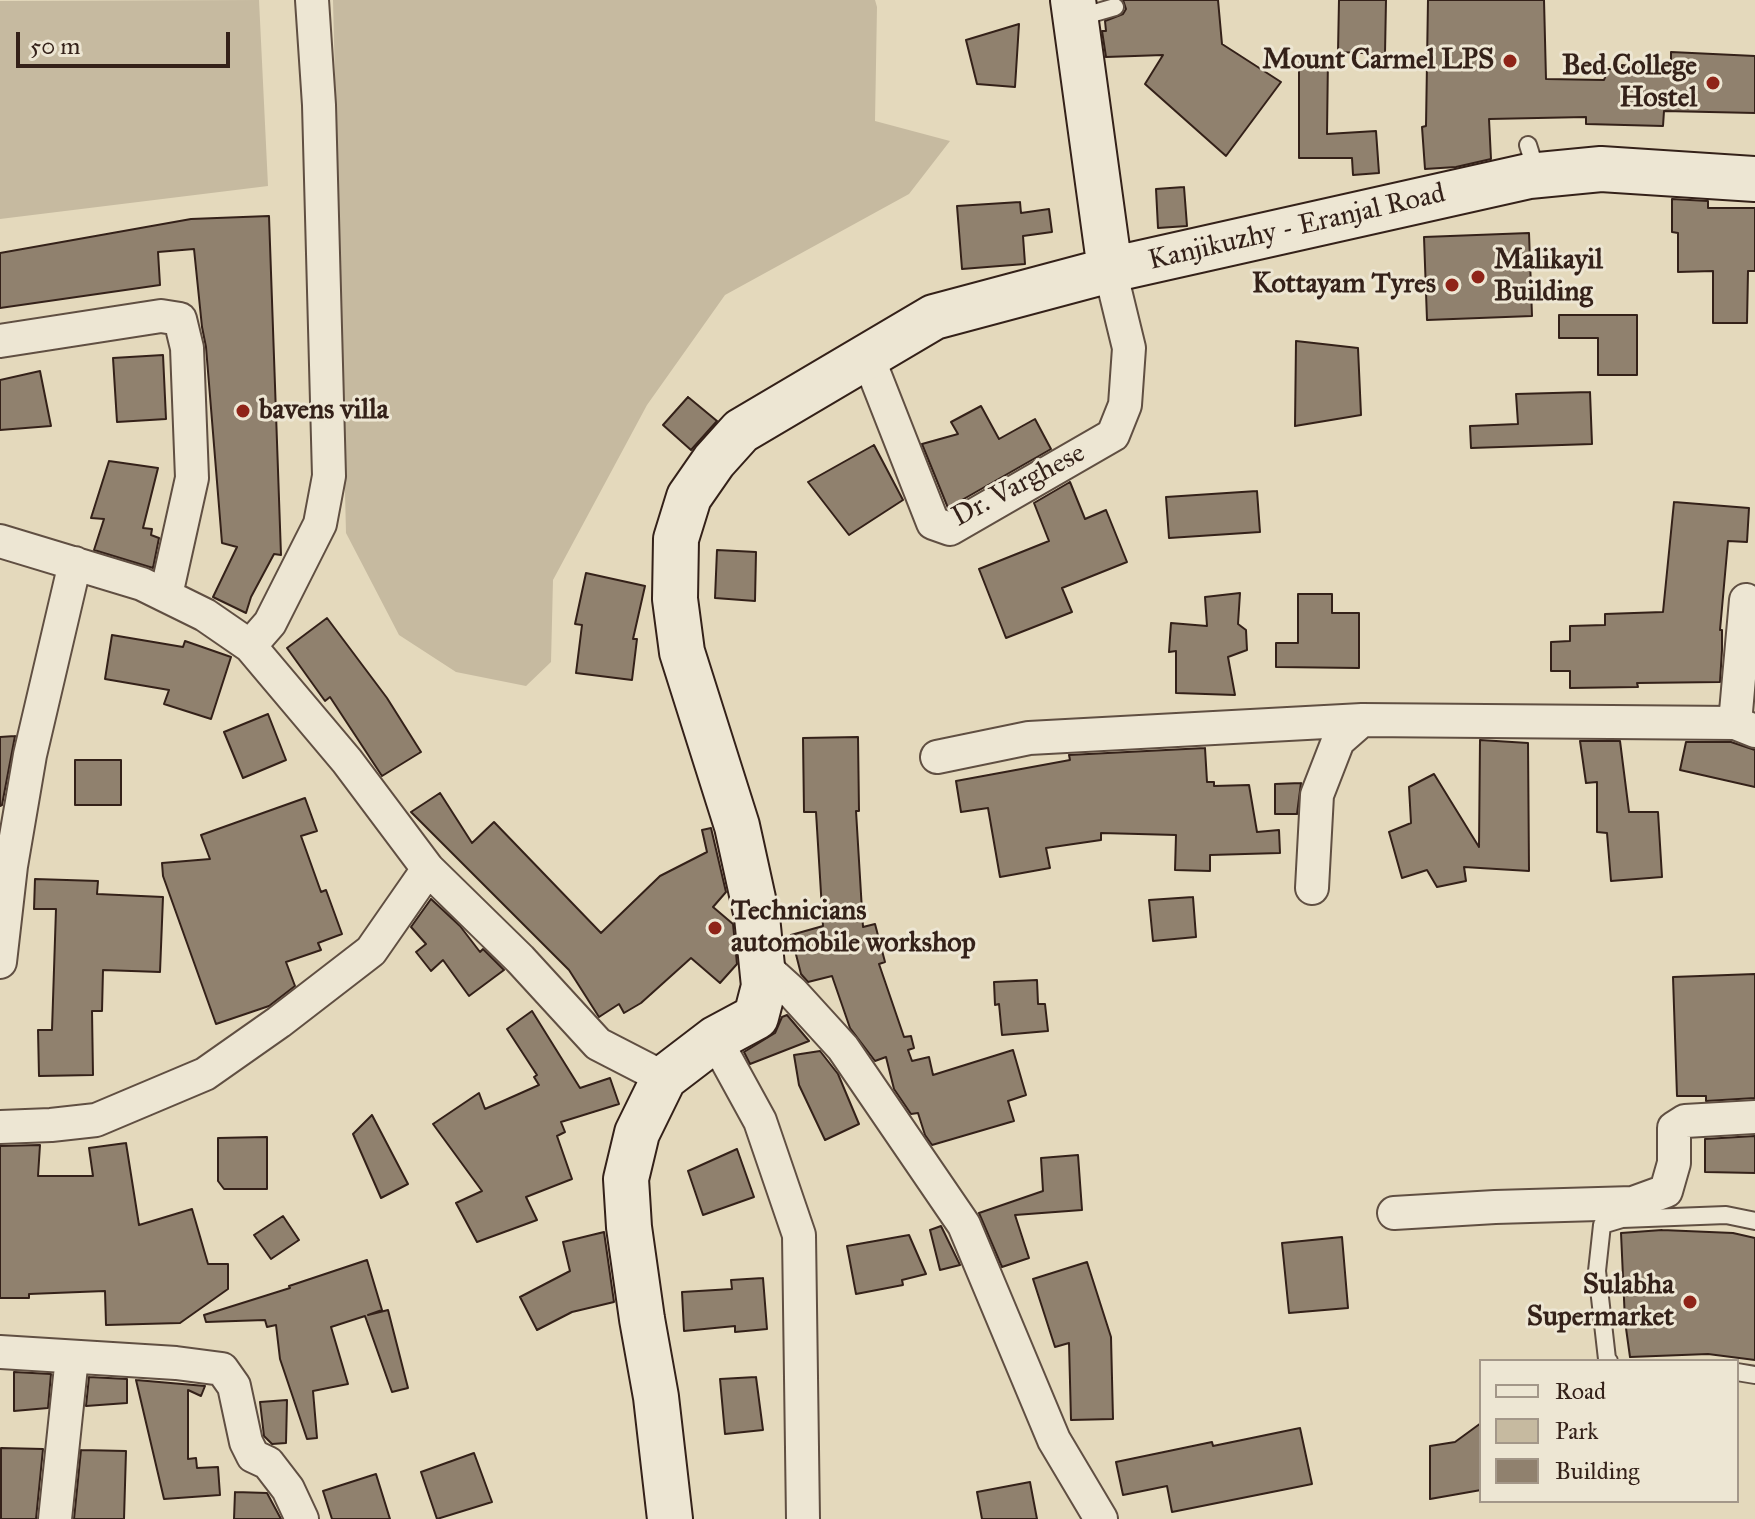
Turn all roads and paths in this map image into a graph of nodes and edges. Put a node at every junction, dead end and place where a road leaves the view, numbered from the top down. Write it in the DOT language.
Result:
graph roads {
  1 [pos="312,0"];
  2 [pos="1088,8"];
  3 [pos="1755,179"];
  4 [pos="1110,270"];
  5 [pos="0,341"];
  6 [pos="867,355"];
  7 [pos="0,541"];
  8 [pos="75,563"];
  9 [pos="166,595"];
  10 [pos="1746,600"];
  11 [pos="250,646"];
  12 [pos="1362,720"];
  13 [pos="1745,727"];
  14 [pos="937,757"];
  15 [pos="9,831"];
  16 [pos="428,869"];
  17 [pos="1312,888"];
  18 [pos="0,962"];
  19 [pos="761,964"];
  20 [pos="715,1039"];
  21 [pos="664,1078"];
  22 [pos="1755,1117"];
  23 [pos="0,1127"];
  24 [pos="1394,1213"];
  25 [pos="1755,1221"];
  26 [pos="0,1352"];
  27 [pos="72,1357"];
  28 [pos="1607,1359"];
  29 [pos="55,1519"];
  30 [pos="302,1519"];
  31 [pos="670,1519"];
  32 [pos="803,1519"];
  33 [pos="1101,1519"];
  1 -- 11 [label="street"];
  2 -- 4 [label="main road, Kanjikuzhy - Eranjal Road"];
  3 -- 4 [label="main road, Kanjikuzhy - Eranjal Road"];
  4 -- 6 [label="main road"];
  4 -- 6 [label="street, Dr. Varghese"];
  5 -- 9 [label="street"];
  6 -- 19 [label="main road"];
  7 -- 8 [label="street"];
  8 -- 9 [label="street"];
  8 -- 15 [label="street"];
  9 -- 11 [label="street"];
  10 -- 13 [label="street"];
  11 -- 16 [label="street"];
  12 -- 13 [label="street"];
  12 -- 14 [label="street"];
  12 -- 17 [label="street"];
  15 -- 18 [label="street"];
  16 -- 21 [label="street"];
  16 -- 23 [label="street"];
  19 -- 20 [label="main road"];
  19 -- 33 [label="street"];
  20 -- 21 [label="main road"];
  20 -- 32 [label="street"];
  21 -- 31 [label="main road"];
  22 -- 24 [label="street"];
  25 -- 28 [label="lane"];
  26 -- 27 [label="street"];
  27 -- 29 [label="street"];
  27 -- 30 [label="street"];
}
